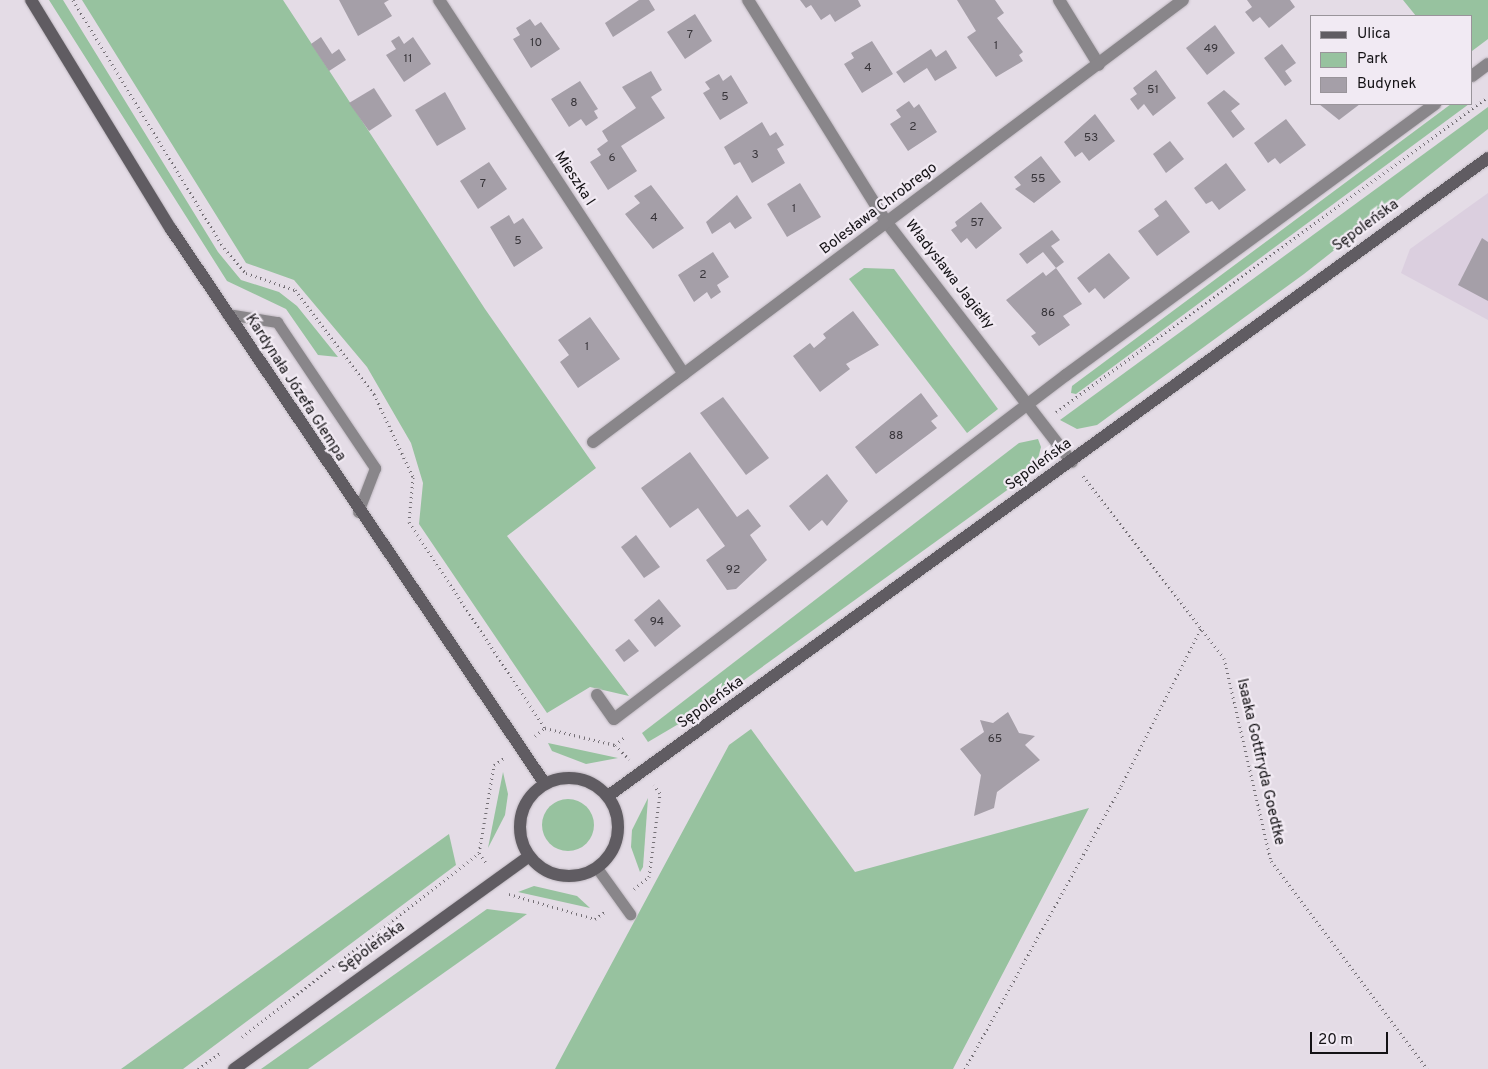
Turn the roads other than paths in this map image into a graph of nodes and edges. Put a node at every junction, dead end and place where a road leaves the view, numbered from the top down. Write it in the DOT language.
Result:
graph roads {
  1 [pos="31,0"];
  2 [pos="439,0"];
  3 [pos="748,0"];
  4 [pos="1059,0"];
  5 [pos="1183,0"];
  6 [pos="1488,64"];
  7 [pos="1099,65"];
  8 [pos="1473,75"];
  9 [pos="1434,105"];
  10 [pos="1488,158"];
  11 [pos="887,223"];
  12 [pos="227,314"];
  13 [pos="684,374"];
  14 [pos="1028,404"];
  15 [pos="594,442"];
  16 [pos="1072,462"];
  17 [pos="358,512"];
  18 [pos="596,695"];
  19 [pos="545,784"];
  20 [pos="608,796"];
  21 [pos="529,856"];
  22 [pos="597,868"];
  23 [pos="630,914"];
  24 [pos="234,1069"];
  1 -- 12 [label="main road, Kardynała Józefa Glempa"];
  2 -- 13 [label="street, Mieszka I"];
  3 -- 11 [label="street, Władysława Jagiełły"];
  4 -- 7 [label="street"];
  5 -- 7 [label="street, Bolesława Chrobrego"];
  6 -- 8 [label="street"];
  7 -- 11 [label="street, Bolesława Chrobrego"];
  9 -- 14 [label="street"];
  10 -- 16 [label="main road, Sępoleńska"];
  11 -- 13 [label="street, Bolesława Chrobrego"];
  11 -- 14 [label="street, Władysława Jagiełły"];
  12 -- 17 [label="main road, Kardynała Józefa Glempa"];
  12 -- 17 [label="lane"];
  13 -- 15 [label="street, Bolesława Chrobrego"];
  14 -- 16 [label="street, Władysława Jagiełły"];
  14 -- 18 [label="street"];
  16 -- 20 [label="main road, Sępoleńska"];
  17 -- 19 [label="main road, Kardynała Józefa Glempa"];
  19 -- 20 [label="main road"];
  19 -- 21 [label="main road"];
  20 -- 22 [label="main road"];
  21 -- 22 [label="main road"];
  21 -- 24 [label="main road, Sępoleńska"];
  22 -- 23 [label="lane"];
}
